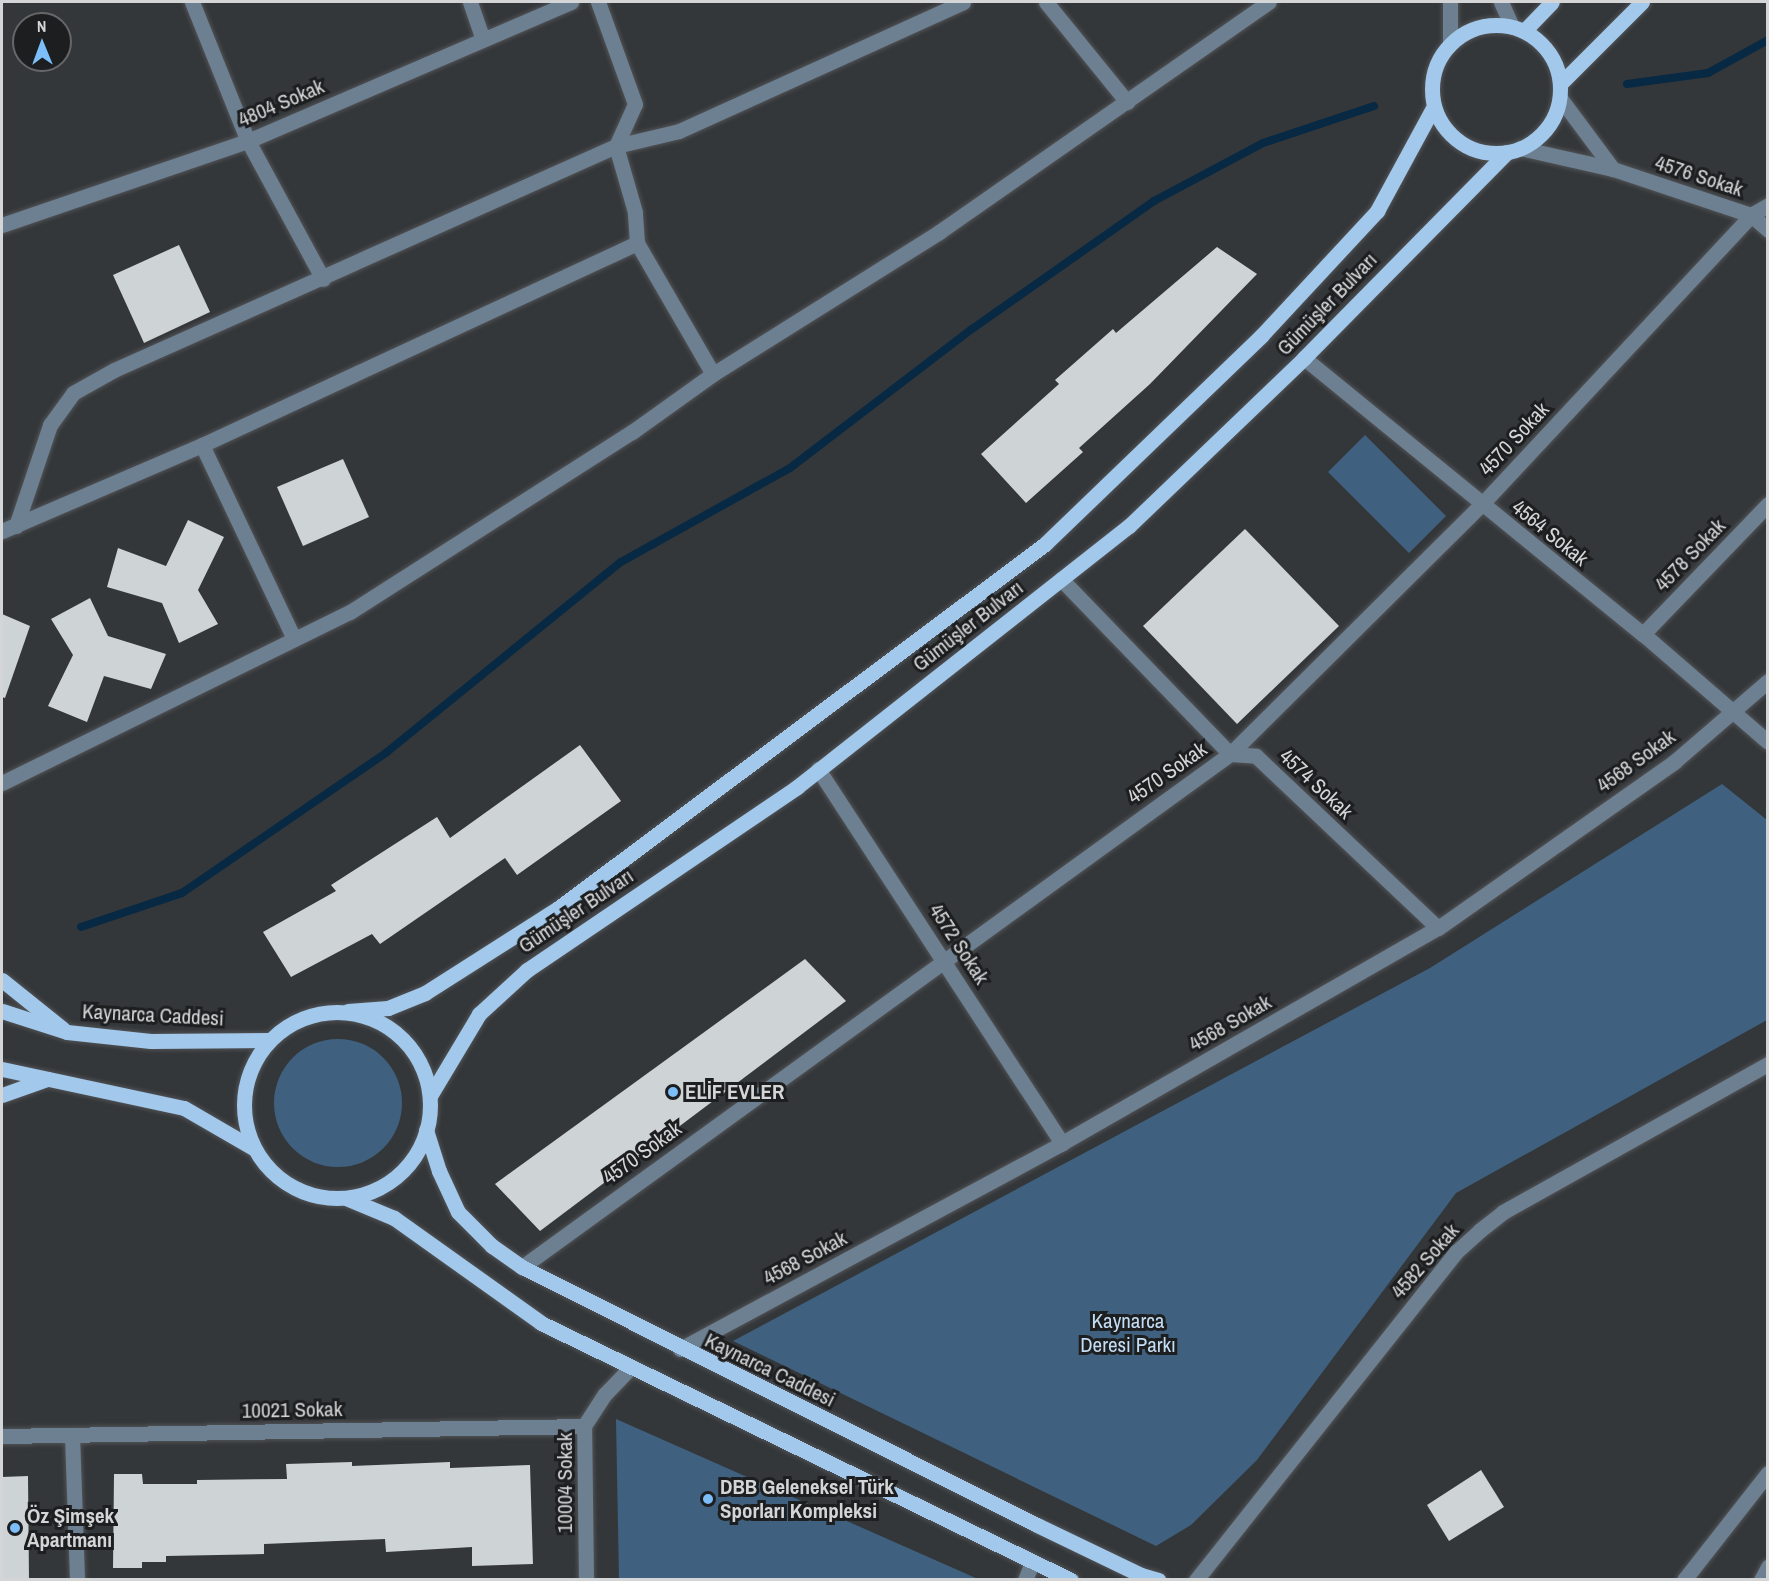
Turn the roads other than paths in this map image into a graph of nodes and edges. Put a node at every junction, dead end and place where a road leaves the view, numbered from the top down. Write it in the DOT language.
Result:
graph roads {
  1 [pos="192,2"];
  2 [pos="470,2"];
  3 [pos="571,2"];
  4 [pos="598,2"];
  5 [pos="963,2"];
  6 [pos="1047,2"];
  7 [pos="1269,2"];
  8 [pos="1450,2"];
  9 [pos="1501,2"];
  10 [pos="1552,2"];
  11 [pos="1642,2"];
  12 [pos="1518,29"];
  13 [pos="483,37"];
  14 [pos="1450,44"];
  15 [pos="1560,91"];
  16 [pos="1127,102"];
  17 [pos="1434,106"];
  18 [pos="248,141"];
  19 [pos="616,146"];
  20 [pos="1514,150"];
  21 [pos="1613,169"];
  22 [pos="1767,205"];
  23 [pos="1751,215"];
  24 [pos="2,225"];
  25 [pos="1767,230"];
  26 [pos="637,243"];
  27 [pos="323,279"];
  28 [pos="1304,358"];
  29 [pos="712,374"];
  30 [pos="202,445"];
  31 [pos="1767,504"];
  32 [pos="1481,505"];
  33 [pos="16,526"];
  34 [pos="2,531"];
  35 [pos="1061,579"];
  36 [pos="1643,634"];
  37 [pos="293,636"];
  38 [pos="1767,681"];
  39 [pos="1733,712"];
  40 [pos="1767,742"];
  41 [pos="1230,754"];
  42 [pos="818,770"];
  43 [pos="2,783"];
  44 [pos="1438,928"];
  45 [pos="944,958"];
  46 [pos="2,980"];
  47 [pos="2,1011"];
  48 [pos="348,1011"];
  49 [pos="67,1032"];
  50 [pos="270,1040"];
  51 [pos="1767,1064"];
  52 [pos="2,1069"];
  53 [pos="48,1078"];
  54 [pos="2,1095"];
  55 [pos="430,1096"];
  56 [pos="426,1130"];
  57 [pos="1062,1143"];
  58 [pos="255,1149"];
  59 [pos="346,1198"];
  60 [pos="522,1267"];
  61 [pos="680,1349"];
  62 [pos="632,1367"];
  63 [pos="584,1426"];
  64 [pos="72,1435"];
  65 [pos="2,1436"];
  66 [pos="1767,1473"];
  67 [pos="1032,1563"];
  68 [pos="1767,1567"];
  69 [pos="77,1580"];
  70 [pos="586,1580"];
  71 [pos="1025,1580"];
  72 [pos="1071,1580"];
  73 [pos="1158,1580"];
  74 [pos="1196,1580"];
  75 [pos="1683,1580"];
  76 [pos="1761,1580"];
  1 -- 18 [label="street"];
  2 -- 13 [label="street"];
  3 -- 13 [label="street, 4804 Sokak"];
  4 -- 19 [label="street"];
  5 -- 19 [label="street"];
  6 -- 16 [label="street"];
  7 -- 16 [label="street"];
  8 -- 14 [label="street"];
  9 -- 12 [label="street"];
  10 -- 12 [label="main road"];
  11 -- 15 [label="main road"];
  12 -- 14 [label="main road"];
  12 -- 15 [label="main road"];
  13 -- 18 [label="street, 4804 Sokak"];
  14 -- 17 [label="main road"];
  15 -- 20 [label="main road"];
  15 -- 21 [label="street"];
  16 -- 29 [label="street"];
  17 -- 20 [label="main road"];
  17 -- 48 [label="main road, Gümüşler Bulvarı"];
  18 -- 24 [label="street, 4804 Sokak"];
  18 -- 27 [label="street"];
  19 -- 26 [label="street"];
  19 -- 27 [label="street"];
  20 -- 21 [label="street, 4576 Sokak"];
  20 -- 28 [label="main road, Gümüşler Bulvarı"];
  21 -- 23 [label="street, 4576 Sokak"];
  22 -- 23 [label="street, 4570 Sokak"];
  23 -- 25 [label="street, 4576 Sokak"];
  23 -- 32 [label="street, 4570 Sokak"];
  26 -- 29 [label="street"];
  26 -- 30 [label="street"];
  27 -- 33 [label="street"];
  28 -- 32 [label="street, 4564 Sokak"];
  28 -- 35 [label="main road, Gümüşler Bulvarı"];
  29 -- 37 [label="street"];
  30 -- 33 [label="street"];
  30 -- 37 [label="street"];
  31 -- 36 [label="street, 4578 Sokak"];
  32 -- 36 [label="street, 4564 Sokak"];
  32 -- 41 [label="street, 4570 Sokak"];
  33 -- 34 [label="street"];
  35 -- 41 [label="street"];
  35 -- 42 [label="main road, Gümüşler Bulvarı"];
  36 -- 39 [label="street, 4564 Sokak"];
  37 -- 43 [label="street"];
  38 -- 39 [label="street, 4568 Sokak"];
  39 -- 40 [label="street, 4564 Sokak"];
  39 -- 44 [label="street, 4568 Sokak"];
  41 -- 44 [label="street, 4574 Sokak"];
  41 -- 45 [label="street, 4570 Sokak"];
  42 -- 45 [label="street, 4572 Sokak"];
  42 -- 55 [label="main road, Gümüşler Bulvarı"];
  44 -- 57 [label="street, 4568 Sokak"];
  45 -- 57 [label="street, 4572 Sokak"];
  45 -- 60 [label="street, 4570 Sokak"];
  46 -- 49 [label="main road"];
  47 -- 49 [label="main road, Kaynarca Caddesi"];
  48 -- 50 [label="main road, Kaynarca Caddesi"];
  48 -- 55 [label="main road, Kaynarca Caddesi"];
  49 -- 50 [label="main road, Kaynarca Caddesi"];
  50 -- 58 [label="main road, Kaynarca Caddesi"];
  51 -- 74 [label="street, 4582 Sokak"];
  52 -- 53 [label="main road, Kaynarca Caddesi"];
  53 -- 54 [label="main road"];
  53 -- 58 [label="main road, Kaynarca Caddesi"];
  55 -- 56 [label="main road, Kaynarca Caddesi"];
  56 -- 59 [label="main road, Kaynarca Caddesi"];
  56 -- 60 [label="main road, Kaynarca Caddesi"];
  57 -- 61 [label="street, 4568 Sokak"];
  58 -- 59 [label="main road, Kaynarca Caddesi"];
  59 -- 62 [label="main road, Kaynarca Caddesi"];
  60 -- 61 [label="main road, Kaynarca Caddesi"];
  61 -- 73 [label="main road, Kaynarca Caddesi"];
  62 -- 63 [label="street, 10004 Sokak"];
  62 -- 67 [label="main road, Kaynarca Caddesi"];
  63 -- 64 [label="street, 10021 Sokak"];
  63 -- 70 [label="street, 10004 Sokak"];
  64 -- 65 [label="street, 10021 Sokak"];
  64 -- 69 [label="street"];
  66 -- 75 [label="street"];
  67 -- 71 [label="street"];
  67 -- 72 [label="main road, Kaynarca Caddesi"];
  68 -- 76 [label="street"];
}
